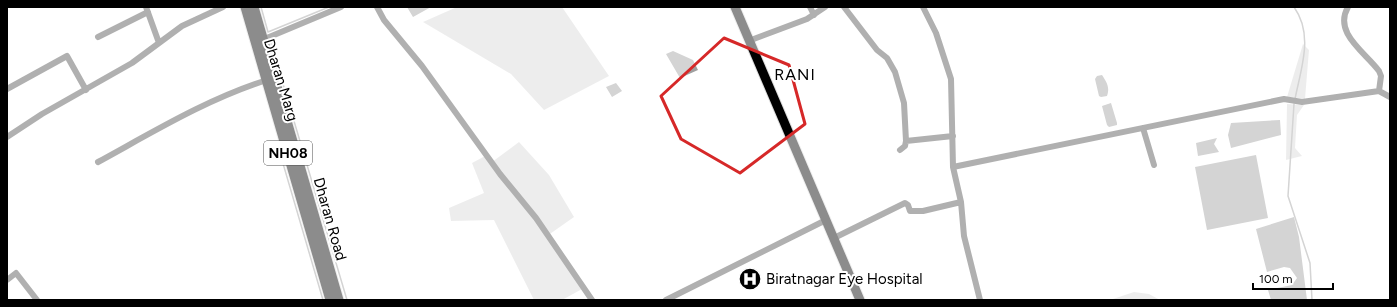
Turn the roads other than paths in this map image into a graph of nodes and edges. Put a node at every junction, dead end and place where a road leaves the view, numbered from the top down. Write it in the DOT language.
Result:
graph roads {
  1 [pos="223,7"];
  2 [pos="245,7"];
  3 [pos="254,7"];
  4 [pos="341,7"];
  5 [pos="377,7"];
  6 [pos="736,7"];
  7 [pos="810,7"];
  8 [pos="825,7"];
  9 [pos="844,7"];
  10 [pos="923,7"];
  11 [pos="1348,7"];
  12 [pos="147,9"];
  13 [pos="814,15"];
  14 [pos="98,37"];
  15 [pos="264,39"];
  16 [pos="751,40"];
  17 [pos="159,43"];
  18 [pos="254,43"];
  19 [pos="267,80"];
  20 [pos="7,89"];
  21 [pos="86,90"];
  22 [pos="1379,91"];
  23 [pos="1390,97"];
  24 [pos="1143,128"];
  25 [pos="953,136"];
  26 [pos="7,137"];
  27 [pos="906,141"];
  28 [pos="900,150"];
  29 [pos="98,162"];
  30 [pos="1154,165"];
  31 [pos="954,167"];
  32 [pos="961,202"];
  33 [pos="826,220"];
  34 [pos="834,238"];
  35 [pos="7,280"];
  36 [pos="37,300"];
  37 [pos="330,300"];
  38 [pos="339,300"];
  39 [pos="592,300"];
  40 [pos="666,300"];
  41 [pos="860,300"];
  42 [pos="980,300"];
  1 -- 17 [label="street"];
  2 -- 18 [label="main road, Dharan Marg / NH08"];
  3 -- 15 [label="main road, Dharan Road / NH08"];
  4 -- 15 [label="street"];
  5 -- 39 [label="street"];
  6 -- 16 [label="main road"];
  7 -- 13 [label="street"];
  8 -- 13 [label="street"];
  9 -- 27 [label="street"];
  10 -- 25 [label="street"];
  11 -- 22 [label="street"];
  12 -- 14 [label="street"];
  12 -- 17 [label="street"];
  13 -- 16 [label="street"];
  15 -- 18 [label="street"];
  15 -- 38 [label="main road, Dharan Road / NH08"];
  16 -- 33 [label="main road"];
  17 -- 21 [label="street"];
  18 -- 19 [label="main road, Dharan Marg / NH08"];
  19 -- 29 [label="street"];
  19 -- 37 [label="main road, Dharan Marg / NH08"];
  20 -- 21 [label="street"];
  21 -- 26 [label="street"];
  22 -- 23 [label="street"];
  22 -- 24 [label="street"];
  24 -- 30 [label="street"];
  24 -- 31 [label="street"];
  25 -- 27 [label="street"];
  25 -- 31 [label="street"];
  27 -- 28 [label="street"];
  31 -- 32 [label="street"];
  32 -- 34 [label="street"];
  32 -- 42 [label="street"];
  33 -- 34 [label="main road"];
  33 -- 40 [label="street"];
  34 -- 41 [label="main road"];
  35 -- 36 [label="street"];
}
